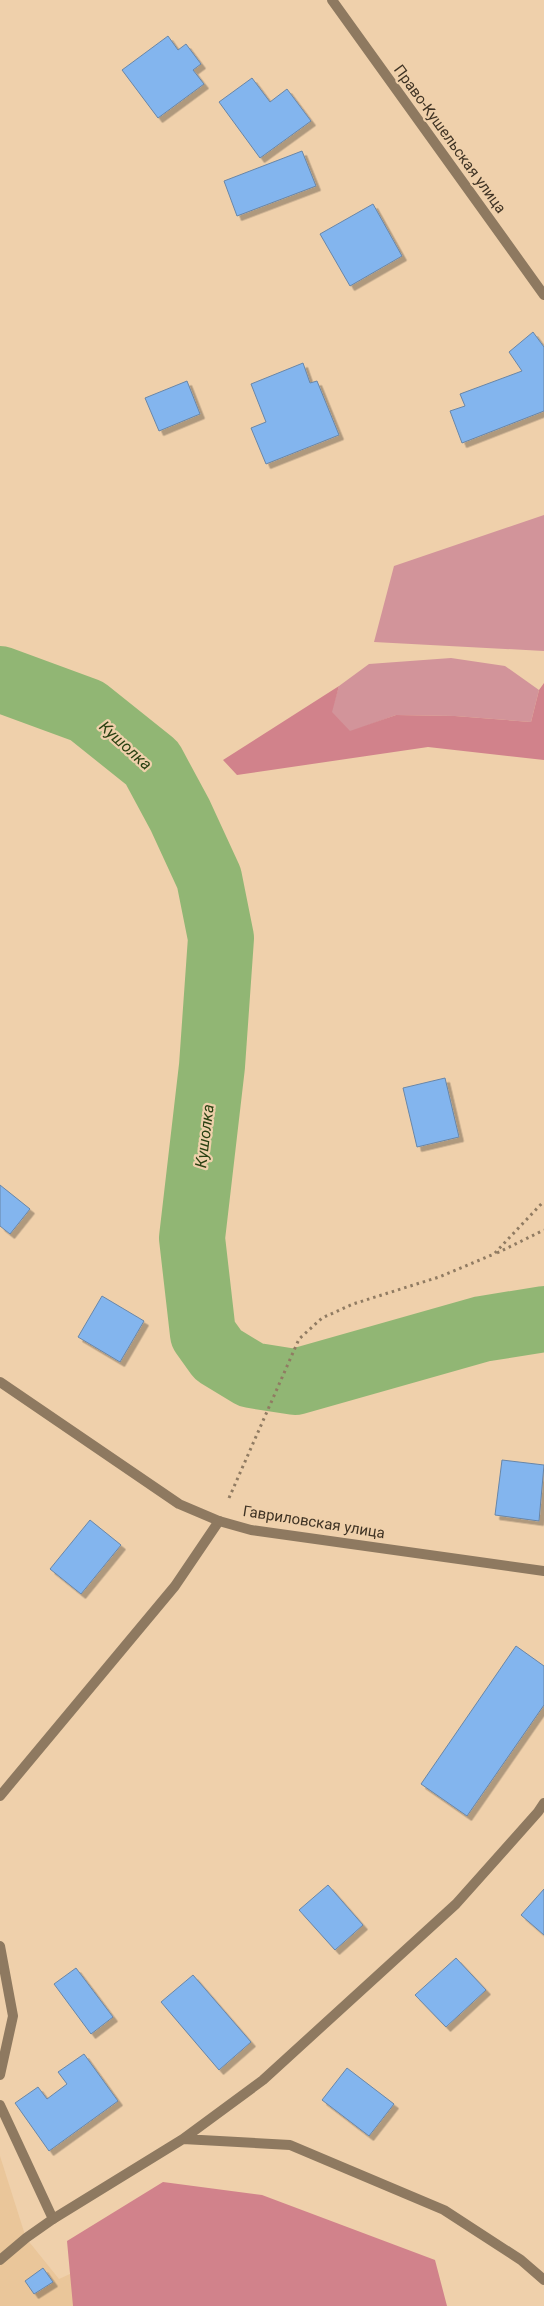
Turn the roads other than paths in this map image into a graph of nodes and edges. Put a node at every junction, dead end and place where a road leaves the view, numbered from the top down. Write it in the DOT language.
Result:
graph roads {
  1 [pos="332,0"];
  2 [pos="544,295"];
  3 [pos="0,1382"];
  4 [pos="219,1521"];
  5 [pos="544,1571"];
  6 [pos="0,1796"];
  7 [pos="544,1802"];
  8 [pos="0,1946"];
  9 [pos="0,2075"];
  10 [pos="0,2104"];
  11 [pos="183,2139"];
  12 [pos="53,2219"];
  13 [pos="0,2260"];
  14 [pos="544,2280"];
  1 -- 2 [label="street, Право-Кушельская улица"];
  3 -- 4 [label="street, Гавриловская улица"];
  4 -- 5 [label="street, Гавриловская улица"];
  4 -- 6 [label="street"];
  7 -- 11 [label="street"];
  8 -- 9 [label="street"];
  10 -- 12 [label="street"];
  11 -- 12 [label="street"];
  11 -- 14 [label="street"];
  12 -- 13 [label="street"];
}
